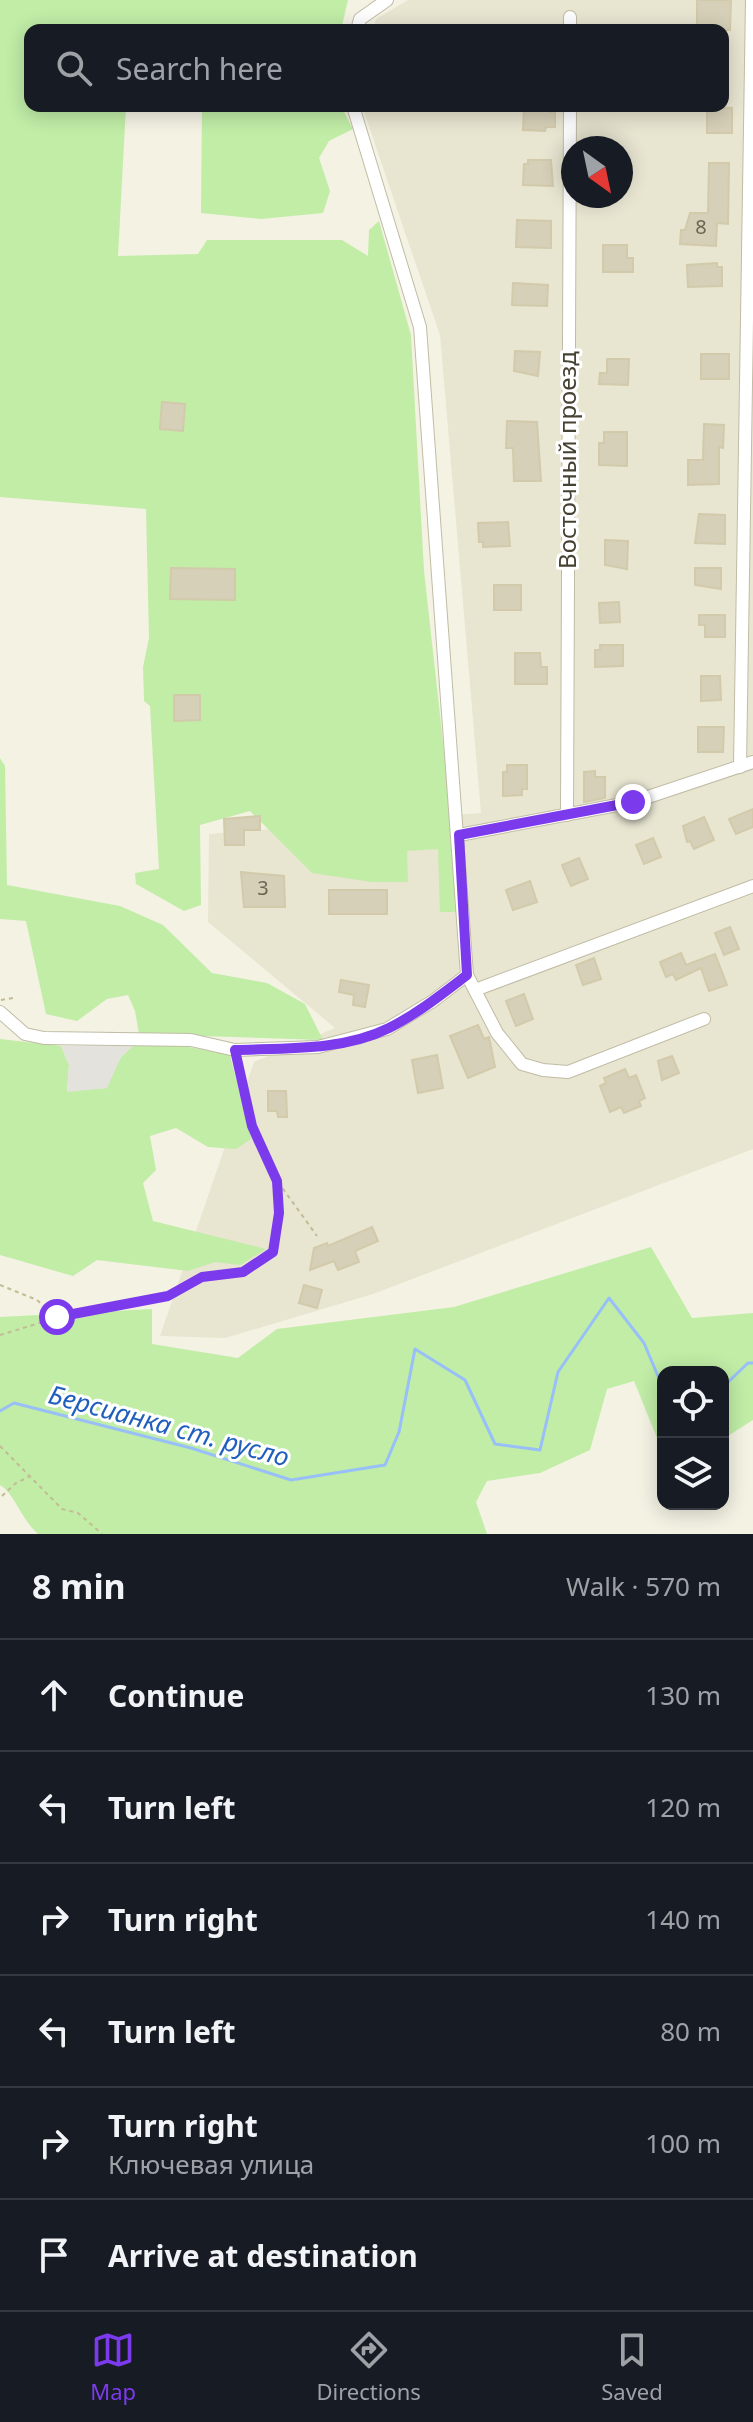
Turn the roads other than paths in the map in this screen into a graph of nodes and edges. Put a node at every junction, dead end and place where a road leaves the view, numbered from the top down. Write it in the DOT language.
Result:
graph roads {
  1 [pos="387,0"];
  2 [pos="752,0"];
  3 [pos="359,24"];
  4 [pos="355,112"];
  5 [pos="570,112"];
  6 [pos="753,762"];
  7 [pos="740,767"];
  8 [pos="567,815"];
  9 [pos="459,835"];
  10 [pos="753,886"];
  11 [pos="467,975"];
  12 [pos="475,990"];
  13 [pos="0,1012"];
  14 [pos="704,1019"];
  1 -- 3 [label="street"];
  2 -- 7 [label="street"];
  4 -- 9 [label="street"];
  5 -- 8 [label="street, Восточный проезд"];
  6 -- 7 [label="street"];
  7 -- 8 [label="street"];
  8 -- 9 [label="street"];
  9 -- 11 [label="street"];
  10 -- 12 [label="street"];
  11 -- 12 [label="street"];
  11 -- 13 [label="street"];
  12 -- 14 [label="street"];
}
